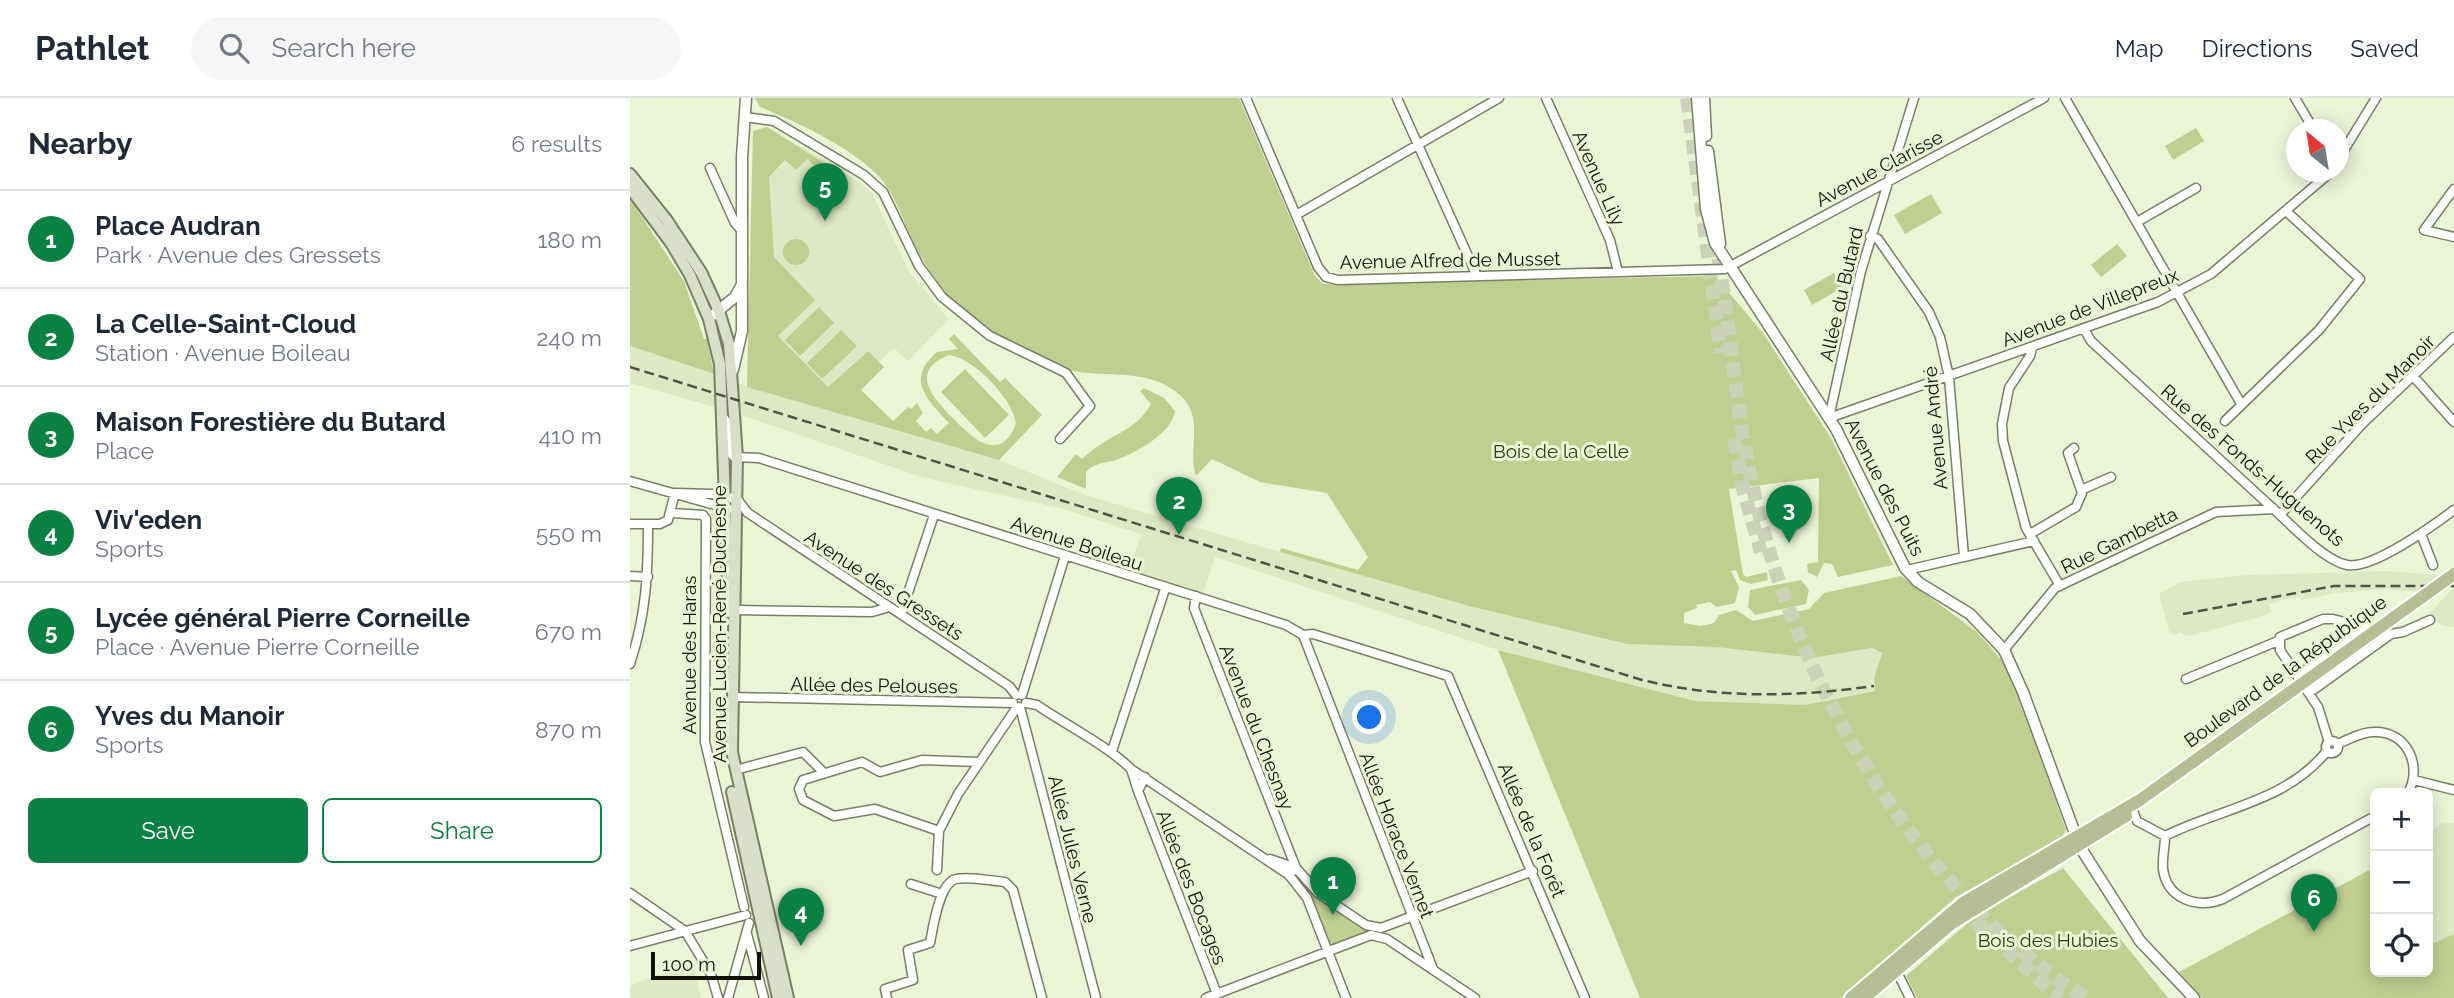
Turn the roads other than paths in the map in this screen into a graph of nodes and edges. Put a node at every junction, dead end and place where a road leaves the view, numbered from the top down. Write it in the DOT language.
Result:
graph roads {
  1 [pos="746,98"];
  2 [pos="1246,98"];
  3 [pos="1396,98"];
  4 [pos="1499,98"];
  5 [pos="1546,98"];
  6 [pos="1697,98"];
  7 [pos="1704,98"];
  8 [pos="1913,98"];
  9 [pos="2044,98"];
  10 [pos="2066,98"];
  11 [pos="2295,98"];
  12 [pos="2376,98"];
  13 [pos="745,117"];
  14 [pos="2307,119"];
  15 [pos="2349,143"];
  16 [pos="1418,145"];
  17 [pos="710,169"];
  18 [pos="630,174"];
  19 [pos="1886,182"];
  20 [pos="2320,182"];
  21 [pos="630,188"];
  22 [pos="2196,188"];
  23 [pos="2454,189"];
  24 [pos="2287,212"];
  25 [pos="1296,215"];
  26 [pos="2137,222"];
  27 [pos="741,230"];
  28 [pos="1870,236"];
  29 [pos="2454,237"];
  30 [pos="1720,251"];
  31 [pos="1729,267"];
  32 [pos="1618,272"];
  33 [pos="1476,276"];
  34 [pos="741,285"];
  35 [pos="2177,292"];
  36 [pos="719,311"];
  37 [pos="710,325"];
  38 [pos="2084,330"];
  39 [pos="742,331"];
  40 [pos="2454,337"];
  41 [pos="727,338"];
  42 [pos="2032,348"];
  43 [pos="733,370"];
  44 [pos="1949,377"];
  45 [pos="2414,377"];
  46 [pos="2241,402"];
  47 [pos="724,418"];
  48 [pos="1829,418"];
  49 [pos="2225,421"];
  50 [pos="2454,422"];
  51 [pos="1060,439"];
  52 [pos="2074,448"];
  53 [pos="737,457"];
  54 [pos="2111,477"];
  55 [pos="630,481"];
  56 [pos="2081,490"];
  57 [pos="675,493"];
  58 [pos="723,496"];
  59 [pos="736,504"];
  60 [pos="723,509"];
  61 [pos="2454,510"];
  62 [pos="2277,512"];
  63 [pos="672,513"];
  64 [pos="934,514"];
  65 [pos="630,524"];
  66 [pos="648,524"];
  67 [pos="2421,534"];
  68 [pos="2032,538"];
  69 [pos="1065,556"];
  70 [pos="1964,557"];
  71 [pos="2433,565"];
  72 [pos="1907,570"];
  73 [pos="2454,574"];
  74 [pos="630,576"];
  75 [pos="648,577"];
  76 [pos="2060,586"];
  77 [pos="1165,589"];
  78 [pos="1196,596"];
  79 [pos="886,608"];
  80 [pos="736,610"];
  81 [pos="901,614"];
  82 [pos="2430,620"];
  83 [pos="2364,626"];
  84 [pos="2391,634"];
  85 [pos="1303,635"];
  86 [pos="2278,641"];
  87 [pos="2004,650"];
  88 [pos="630,664"];
  89 [pos="1448,676"];
  90 [pos="2186,679"];
  91 [pos="2304,683"];
  92 [pos="733,698"];
  93 [pos="1019,702"];
  94 [pos="2331,746"];
  95 [pos="1112,751"];
  96 [pos="979,762"];
  97 [pos="743,768"];
  98 [pos="1131,769"];
  99 [pos="824,773"];
  100 [pos="1145,777"];
  101 [pos="2414,780"];
  102 [pos="2410,788"];
  103 [pos="2454,790"];
  104 [pos="1138,792"];
  105 [pos="2136,806"];
  106 [pos="2370,819"];
  107 [pos="939,831"];
  108 [pos="2165,836"];
  109 [pos="2078,842"];
  110 [pos="937,870"];
  111 [pos="1533,871"];
  112 [pos="1293,874"];
  113 [pos="911,884"];
  114 [pos="1318,892"];
  115 [pos="630,893"];
  116 [pos="942,894"];
  117 [pos="761,898"];
  118 [pos="1307,898"];
  119 [pos="746,915"];
  120 [pos="1412,918"];
  121 [pos="768,930"];
  122 [pos="685,931"];
  123 [pos="747,934"];
  124 [pos="630,946"];
  125 [pos="1327,952"];
  126 [pos="1433,969"];
  127 [pos="1896,970"];
  128 [pos="1217,994"];
  129 [pos="718,998"];
  130 [pos="728,998"];
  131 [pos="764,998"];
  132 [pos="778,998"];
  133 [pos="788,998"];
  134 [pos="887,998"];
  135 [pos="1042,998"];
  136 [pos="1096,998"];
  137 [pos="1206,998"];
  138 [pos="1346,998"];
  139 [pos="1475,998"];
  140 [pos="1585,998"];
  141 [pos="1851,998"];
  142 [pos="1864,998"];
  143 [pos="1910,998"];
  144 [pos="2194,998"];
  1 -- 13 [label="street"];
  2 -- 25 [label="street, Avenue Alfred de Musset"];
  3 -- 16 [label="street"];
  4 -- 16 [label="street"];
  5 -- 32 [label="street, Avenue Lily"];
  6 -- 30 [label="street, Avenue des Puits"];
  7 -- 30 [label="street, Avenue des Puits"];
  8 -- 19 [label="street, Allée du Butard"];
  9 -- 19 [label="street, Avenue Clarisse"];
  10 -- 26 [label="street"];
  11 -- 14 [label="street"];
  12 -- 15 [label="street"];
  13 -- 27 [label="street"];
  13 -- 51 [label="street"];
  16 -- 25 [label="street"];
  16 -- 33 [label="street"];
  17 -- 27 [label="street"];
  18 -- 36 [label="main road, Avenue Lucien-René Duchesne"];
  19 -- 28 [label="street, Allée du Butard"];
  19 -- 31 [label="street, Avenue Clarisse"];
  20 -- 24 [label="street, Avenue de Villepreux"];
  21 -- 37 [label="main road, Avenue Lucien-René Duchesne"];
  22 -- 26 [label="street"];
  23 -- 29 [label="street"];
  24 -- 35 [label="street, Avenue de Villepreux"];
  24 -- 46 [label="street"];
  25 -- 33 [label="street, Avenue Alfred de Musset"];
  26 -- 35 [label="street"];
  27 -- 34 [label="street"];
  28 -- 44 [label="street, Avenue André"];
  28 -- 48 [label="street, Allée du Butard"];
  30 -- 31 [label="street, Avenue des Puits"];
  31 -- 32 [label="street, Avenue Alfred de Musset"];
  31 -- 48 [label="street, Avenue des Puits"];
  32 -- 33 [label="street, Avenue Alfred de Musset"];
  34 -- 36 [label="street"];
  34 -- 39 [label="street"];
  35 -- 38 [label="street, Avenue de Villepreux"];
  35 -- 46 [label="street"];
  36 -- 37 [label="street"];
  36 -- 41 [label="main road, Avenue Lucien-René Duchesne"];
  37 -- 41 [label="street"];
  37 -- 47 [label="main road, Avenue Lucien-René Duchesne"];
  38 -- 42 [label="street, Avenue de Villepreux"];
  38 -- 62 [label="street, Rue des Fonds-Huguenots"];
  39 -- 41 [label="street"];
  39 -- 43 [label="street"];
  40 -- 45 [label="street, Rue Yves du Manoir"];
  41 -- 43 [label="main road, Avenue Lucien-René Duchesne"];
  42 -- 44 [label="street, Avenue de Villepreux"];
  42 -- 68 [label="street"];
  43 -- 53 [label="main road, Avenue Lucien-René Duchesne"];
  44 -- 48 [label="street, Avenue de Villepreux"];
  44 -- 70 [label="street, Avenue André"];
  45 -- 50 [label="street"];
  45 -- 62 [label="street, Rue Yves du Manoir"];
  46 -- 49 [label="street"];
  47 -- 53 [label="street"];
  47 -- 58 [label="main road, Avenue Lucien-René Duchesne"];
  48 -- 72 [label="street, Avenue des Puits"];
  52 -- 56 [label="street"];
  53 -- 59 [label="main road, Avenue Lucien-René Duchesne"];
  53 -- 64 [label="street, Avenue Boileau"];
  54 -- 56 [label="street"];
  55 -- 57 [label="street"];
  56 -- 68 [label="street"];
  57 -- 58 [label="street"];
  57 -- 60 [label="street"];
  57 -- 63 [label="street"];
  58 -- 59 [label="street"];
  58 -- 60 [label="main road, Avenue Lucien-René Duchesne"];
  59 -- 60 [label="street"];
  59 -- 79 [label="street, Avenue des Gressets"];
  59 -- 80 [label="main road, Avenue Lucien-René Duchesne"];
  60 -- 117 [label="main road, Avenue Lucien-René Duchesne"];
  61 -- 67 [label="street, Rue des Fonds-Huguenots"];
  62 -- 67 [label="street, Rue des Fonds-Huguenots"];
  62 -- 76 [label="street, Rue Gambetta"];
  63 -- 66 [label="street"];
  63 -- 119 [label="street, Avenue des Haras"];
  64 -- 69 [label="street, Avenue Boileau"];
  64 -- 81 [label="street"];
  65 -- 66 [label="street"];
  66 -- 75 [label="street"];
  67 -- 71 [label="street"];
  68 -- 70 [label="street"];
  68 -- 76 [label="street"];
  69 -- 77 [label="street, Avenue Boileau"];
  69 -- 93 [label="street"];
  70 -- 72 [label="street"];
  72 -- 87 [label="street, Avenue des Puits"];
  73 -- 91 [label="main road, Boulevard de la République, bridge"];
  74 -- 75 [label="street"];
  75 -- 88 [label="street"];
  76 -- 87 [label="street, Rue Gambetta"];
  77 -- 78 [label="street, Avenue Boileau"];
  77 -- 95 [label="street"];
  78 -- 85 [label="street, Avenue Boileau"];
  78 -- 112 [label="street, Avenue du Chesnay"];
  79 -- 80 [label="street"];
  79 -- 81 [label="street, Avenue des Gressets"];
  80 -- 92 [label="main road, Avenue Lucien-René Duchesne"];
  81 -- 93 [label="street, Avenue des Gressets"];
  82 -- 84 [label="street"];
  83 -- 84 [label="street"];
  83 -- 86 [label="street"];
  83 -- 91 [label="street"];
  84 -- 91 [label="street"];
  85 -- 89 [label="street, Avenue Boileau"];
  85 -- 120 [label="street, Allée Horace Vernet"];
  86 -- 90 [label="street"];
  86 -- 91 [label="street"];
  87 -- 109 [label="street, Avenue des Puits"];
  89 -- 111 [label="street, Allée de la Forêt"];
  91 -- 94 [label="street"];
  91 -- 105 [label="main road, Boulevard de la République"];
  92 -- 93 [label="street, Allée des Pelouses"];
  92 -- 117 [label="main road, Avenue Lucien-René Duchesne"];
  93 -- 95 [label="street, Avenue des Gressets"];
  93 -- 96 [label="street"];
  93 -- 136 [label="street, Allée Jules Verne"];
  94 -- 101 [label="street"];
  94 -- 108 [label="street"];
  95 -- 98 [label="street, Avenue des Gressets"];
  96 -- 99 [label="street"];
  96 -- 107 [label="street"];
  97 -- 99 [label="street"];
  98 -- 100 [label="street, Avenue des Gressets"];
  98 -- 104 [label="street, Allée des Bocages"];
  99 -- 107 [label="street"];
  100 -- 104 [label="street, Allée des Bocages"];
  100 -- 112 [label="street, Avenue des Gressets"];
  101 -- 102 [label="street"];
  101 -- 103 [label="street"];
  104 -- 128 [label="street, Allée des Bocages"];
  105 -- 108 [label="street"];
  105 -- 109 [label="main road, Boulevard de la République"];
  106 -- 108 [label="street"];
  107 -- 110 [label="street"];
  109 -- 127 [label="main road"];
  109 -- 141 [label="main road"];
  109 -- 144 [label="street, Avenue des Puits"];
  111 -- 120 [label="street"];
  111 -- 140 [label="street, Allée de la Forêt"];
  112 -- 114 [label="street, Avenue des Gressets"];
  112 -- 118 [label="street, Avenue du Chesnay"];
  113 -- 116 [label="street"];
  114 -- 118 [label="street"];
  114 -- 120 [label="street, Avenue des Gressets"];
  115 -- 122 [label="street"];
  116 -- 134 [label="street"];
  116 -- 135 [label="street"];
  117 -- 119 [label="street"];
  117 -- 121 [label="main road, Avenue Lucien-René Duchesne"];
  118 -- 125 [label="street, Avenue du Chesnay"];
  119 -- 121 [label="street"];
  119 -- 122 [label="street"];
  119 -- 123 [label="street"];
  120 -- 126 [label="street, Allée Horace Vernet"];
  121 -- 132 [label="main road, Avenue Lucien-René Duchesne"];
  121 -- 133 [label="main road, Avenue Lucien-René Duchesne"];
  122 -- 124 [label="street"];
  122 -- 129 [label="street"];
  123 -- 130 [label="street"];
  123 -- 131 [label="street"];
  125 -- 126 [label="street"];
  125 -- 128 [label="street"];
  125 -- 138 [label="street, Avenue du Chesnay"];
  126 -- 139 [label="street"];
  127 -- 142 [label="main road"];
  127 -- 143 [label="street"];
  128 -- 137 [label="street"];
}
